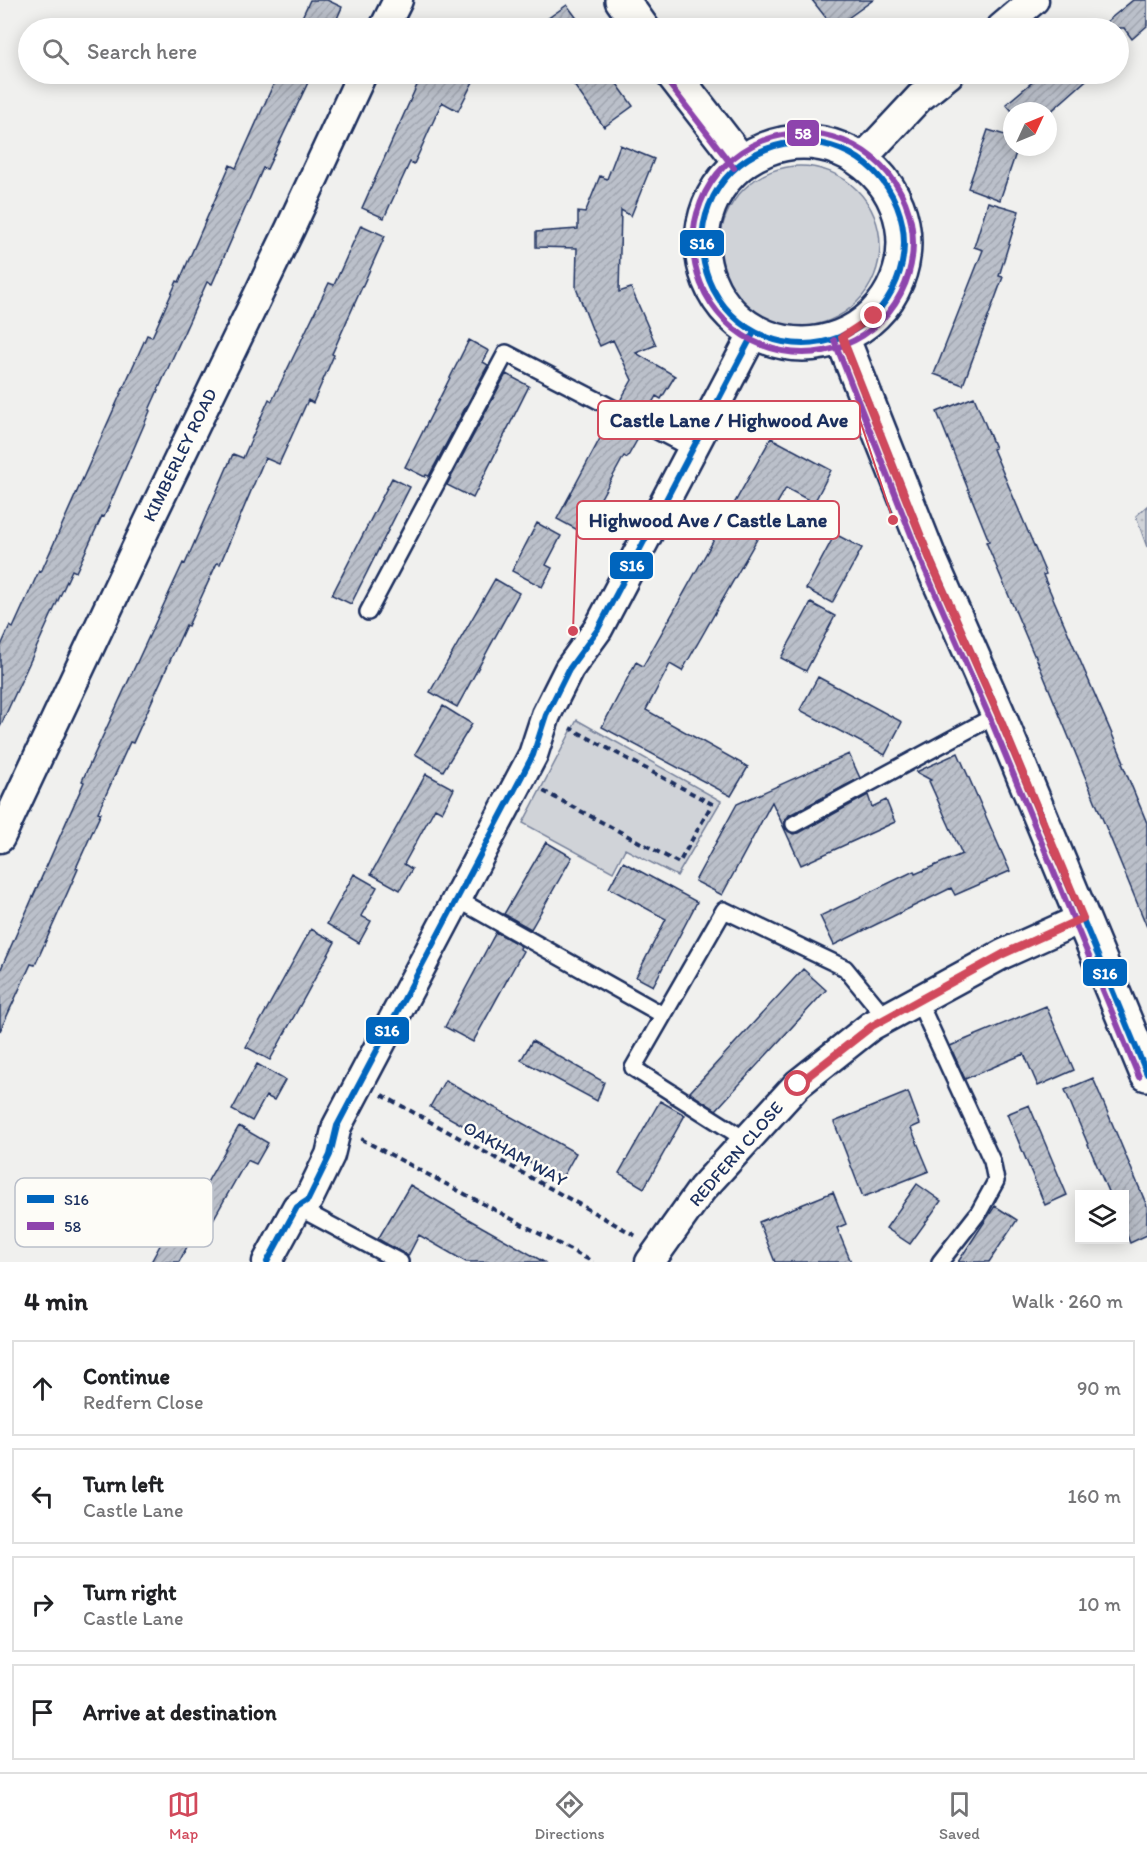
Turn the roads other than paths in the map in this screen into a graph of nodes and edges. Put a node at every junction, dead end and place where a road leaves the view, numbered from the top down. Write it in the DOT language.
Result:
graph roads {
  1 [pos="398,0"];
  2 [pos="622,0"];
  3 [pos="1034,0"];
  4 [pos="389,18"];
  5 [pos="635,18"];
  6 [pos="1013,18"];
  7 [pos="357,84"];
  8 [pos="681,84"];
  9 [pos="936,84"];
  10 [pos="861,160"];
  11 [pos="741,162"];
  12 [pos="754,332"];
  13 [pos="842,337"];
  14 [pos="692,449"];
  15 [pos="368,612"];
  16 [pos="998,714"];
  17 [pos="794,824"];
  18 [pos="0,838"];
  19 [pos="457,899"];
  20 [pos="1083,918"];
  21 [pos="918,1000"];
  22 [pos="663,1015"];
  23 [pos="886,1018"];
  24 [pos="1147,1074"];
  25 [pos="746,1140"];
  26 [pos="297,1207"];
  27 [pos="654,1255"];
  28 [pos="267,1262"];
  29 [pos="400,1262"];
  30 [pos="940,1262"];
  1 -- 4 [label="street"];
  2 -- 5 [label="street"];
  3 -- 6 [label="street"];
  7 -- 18 [label="street, KIMBERLEY ROAD"];
  8 -- 11 [label="street"];
  9 -- 10 [label="street"];
  10 -- 11 [label="street"];
  10 -- 13 [label="street"];
  11 -- 12 [label="street"];
  12 -- 13 [label="street"];
  12 -- 14 [label="street"];
  13 -- 16 [label="street"];
  14 -- 15 [label="lane"];
  14 -- 19 [label="street"];
  16 -- 17 [label="lane"];
  16 -- 20 [label="street"];
  19 -- 22 [label="lane"];
  19 -- 26 [label="street"];
  20 -- 21 [label="street, REDFERN CLOSE"];
  20 -- 24 [label="street"];
  21 -- 23 [label="street, REDFERN CLOSE"];
  21 -- 30 [label="lane"];
  22 -- 23 [label="lane"];
  22 -- 25 [label="lane"];
  23 -- 25 [label="street, REDFERN CLOSE"];
  25 -- 27 [label="street, REDFERN CLOSE"];
  26 -- 28 [label="street"];
  26 -- 29 [label="lane"];
}
